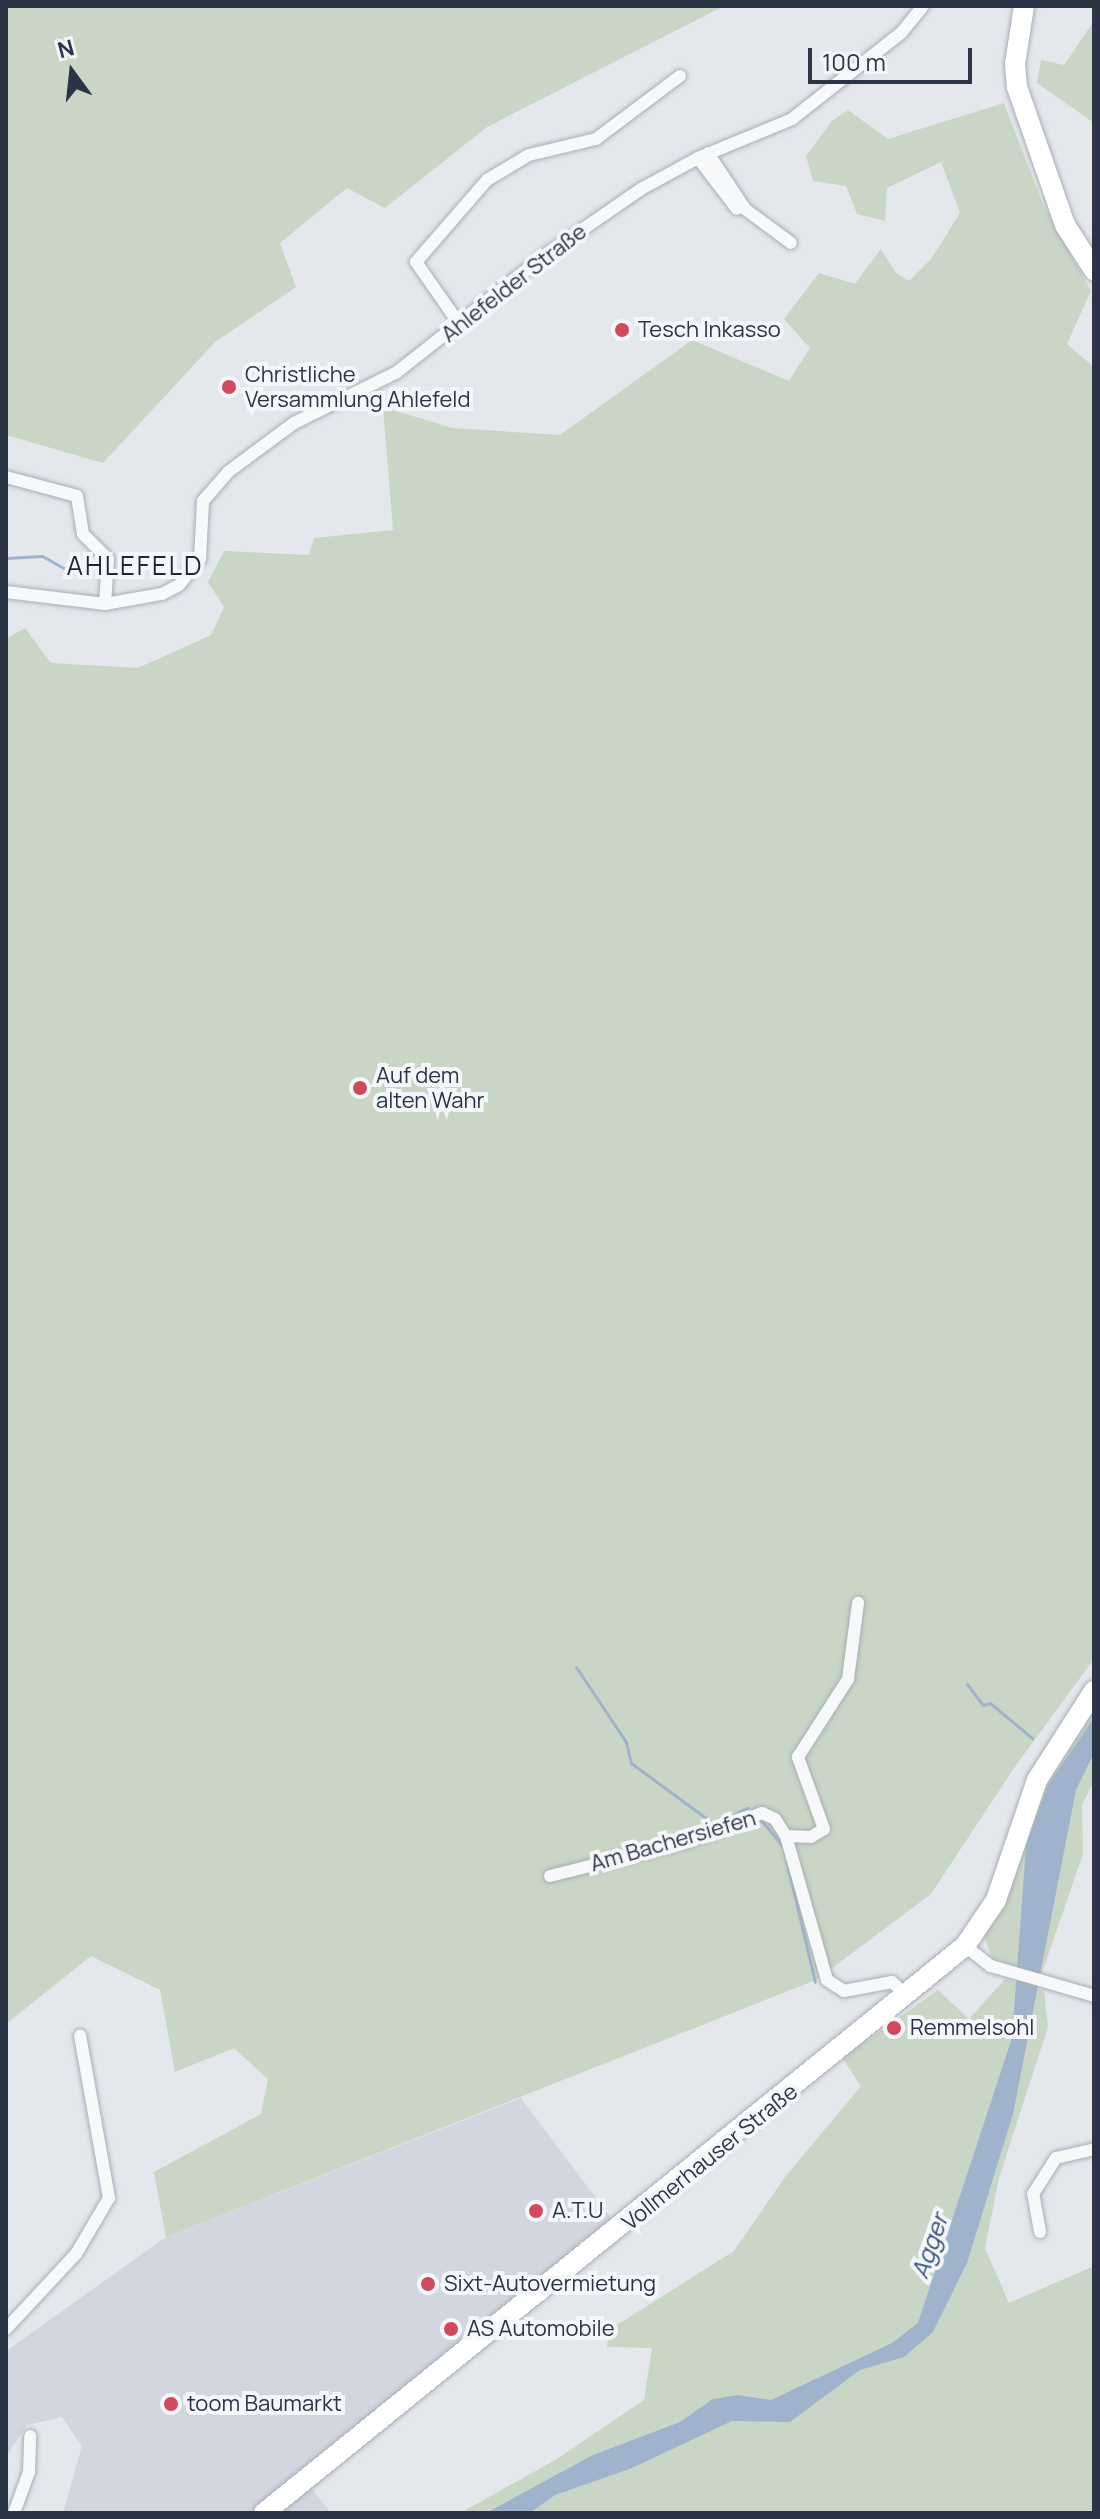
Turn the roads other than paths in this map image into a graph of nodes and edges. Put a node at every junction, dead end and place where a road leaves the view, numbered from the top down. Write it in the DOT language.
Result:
graph roads {
  1 [pos="923,6"];
  2 [pos="1024,6"];
  3 [pos="680,76"];
  4 [pos="703,155"];
  5 [pos="785,244"];
  6 [pos="1094,270"];
  7 [pos="460,325"];
  8 [pos="6,477"];
  9 [pos="6,592"];
  10 [pos="105,604"];
  11 [pos="858,1603"];
  12 [pos="1094,1691"];
  13 [pos="786,1836"];
  14 [pos="550,1876"];
  15 [pos="965,1946"];
  16 [pos="907,1996"];
  17 [pos="1094,1996"];
  18 [pos="80,2036"];
  19 [pos="1094,2149"];
  20 [pos="1040,2232"];
  21 [pos="6,2329"];
  22 [pos="30,2436"];
  23 [pos="14,2513"];
  24 [pos="264,2513"];
  1 -- 4 [label="street, Ahlefelder Straße"];
  2 -- 6 [label="main road"];
  3 -- 7 [label="street"];
  4 -- 5 [label="street"];
  4 -- 7 [label="street, Ahlefelder Straße"];
  7 -- 10 [label="street, Ahlefelder Straße"];
  8 -- 10 [label="street"];
  9 -- 10 [label="street, Ahlefelder Straße"];
  11 -- 13 [label="street, Am Bachersiefen"];
  12 -- 15 [label="main road, Vollmerhauser Straße"];
  13 -- 14 [label="street, Am Bachersiefen"];
  13 -- 16 [label="street, Am Bachersiefen"];
  15 -- 16 [label="main road, Vollmerhauser Straße"];
  15 -- 17 [label="street"];
  16 -- 24 [label="main road, Vollmerhauser Straße"];
  18 -- 21 [label="street"];
  19 -- 20 [label="street"];
  22 -- 23 [label="street"];
}
